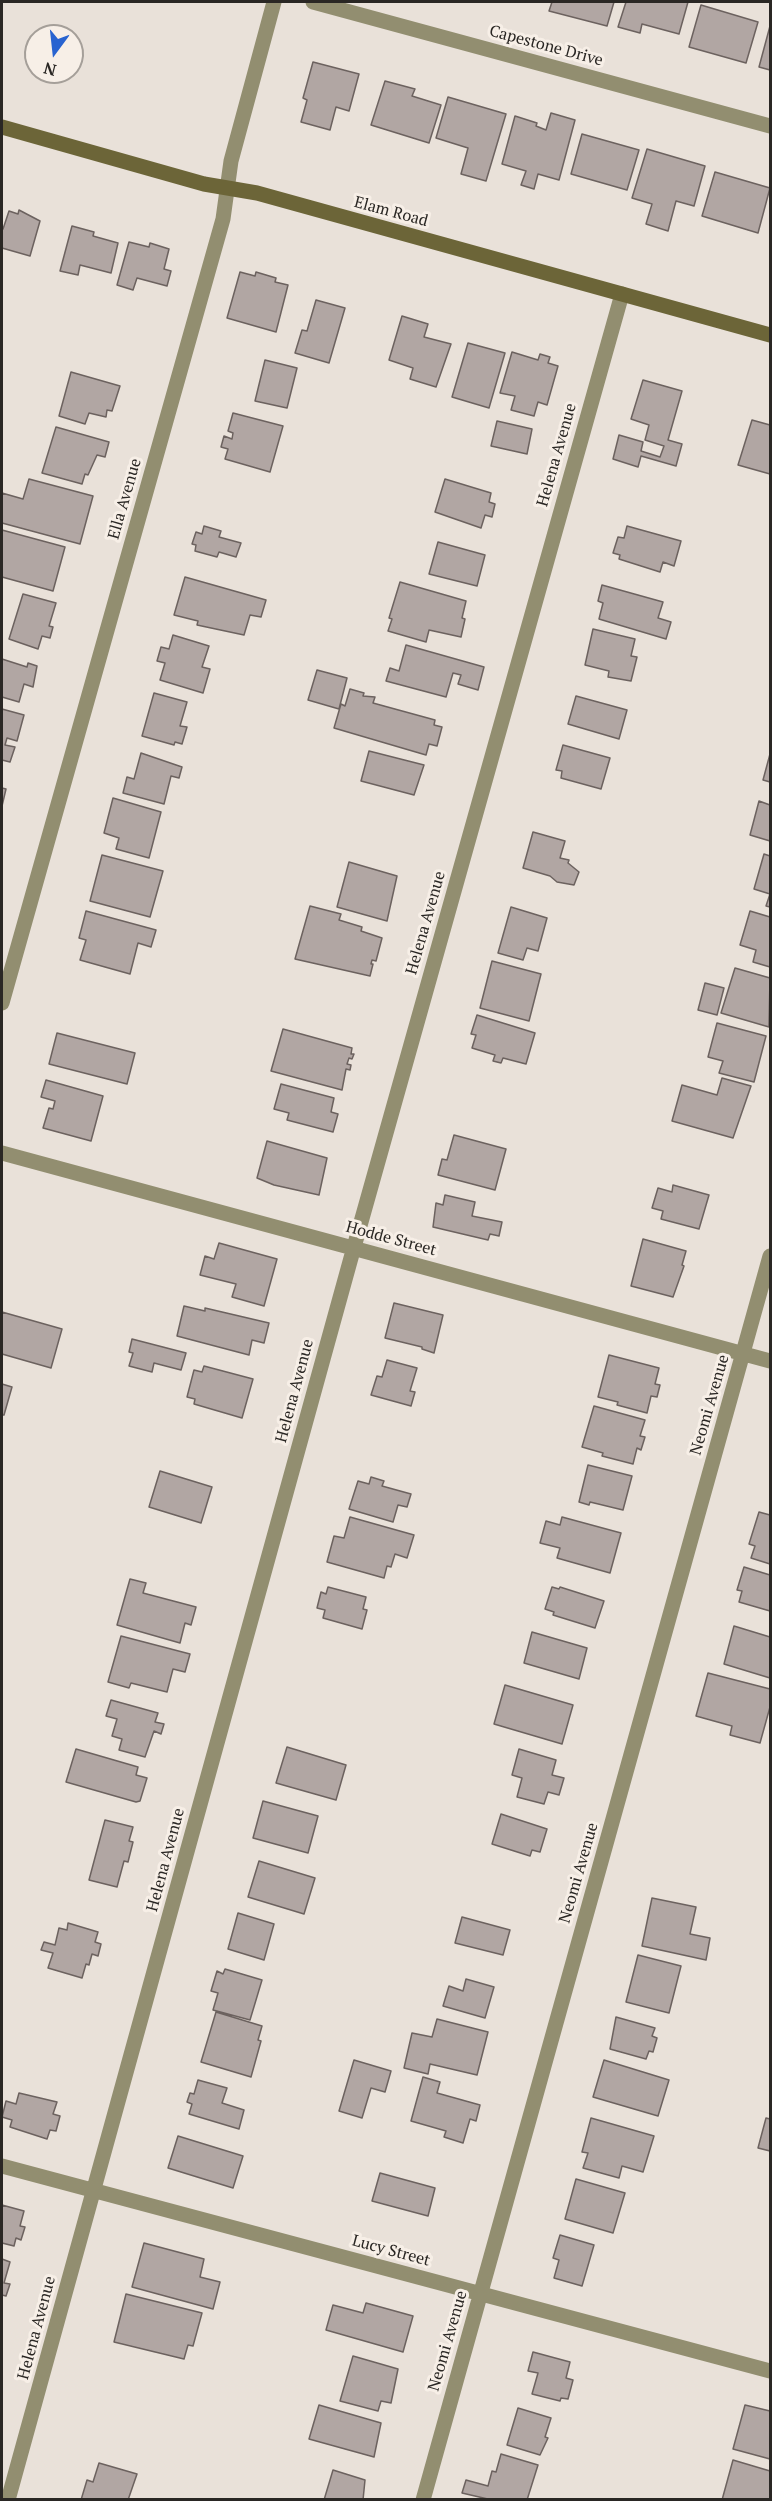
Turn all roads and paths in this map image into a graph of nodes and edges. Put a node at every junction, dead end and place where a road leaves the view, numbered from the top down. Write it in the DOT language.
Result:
graph roads {
  1 [pos="274,2"];
  2 [pos="313,2"];
  3 [pos="771,126"];
  4 [pos="2,128"];
  5 [pos="228,188"];
  6 [pos="622,294"];
  7 [pos="771,334"];
  8 [pos="2,1004"];
  9 [pos="2,1153"];
  10 [pos="354,1247"];
  11 [pos="771,1256"];
  12 [pos="743,1354"];
  13 [pos="771,1361"];
  14 [pos="2,2166"];
  15 [pos="93,2191"];
  16 [pos="480,2293"];
  17 [pos="771,2371"];
  18 [pos="8,2499"];
  19 [pos="423,2499"];
  1 -- 5 [label="street, Ella Avenue"];
  2 -- 3 [label="street, Capestone Drive"];
  4 -- 5 [label="street, Elam Road"];
  5 -- 6 [label="street, Elam Road"];
  5 -- 8 [label="street, Ella Avenue"];
  6 -- 7 [label="street, Elam Road"];
  6 -- 10 [label="street, Helena Avenue"];
  9 -- 10 [label="street, Hodde Street"];
  10 -- 12 [label="street, Hodde Street"];
  10 -- 15 [label="street, Helena Avenue"];
  11 -- 12 [label="street, Neomi Avenue"];
  12 -- 13 [label="street, Hodde Street"];
  12 -- 16 [label="street, Neomi Avenue"];
  14 -- 15 [label="street, Lucy Street"];
  15 -- 16 [label="street, Lucy Street"];
  15 -- 18 [label="street, Helena Avenue"];
  16 -- 17 [label="street, Lucy Street"];
  16 -- 19 [label="street, Neomi Avenue"];
}
